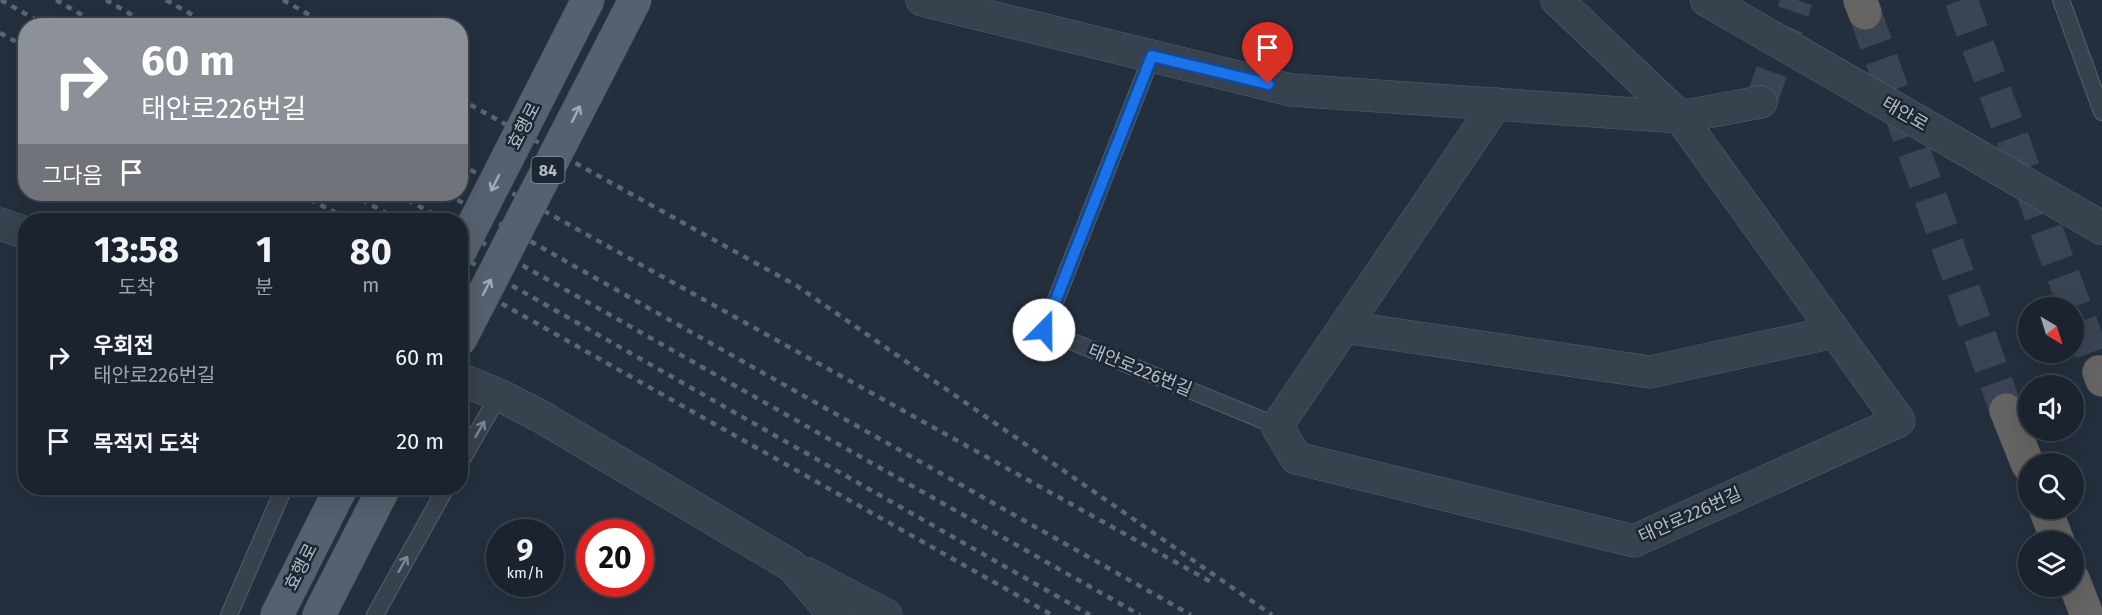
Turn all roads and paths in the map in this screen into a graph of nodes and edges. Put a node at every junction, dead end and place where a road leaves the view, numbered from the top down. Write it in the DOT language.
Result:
graph roads {
  1 [pos="588,0"];
  2 [pos="635,0"];
  3 [pos="922,0"];
  4 [pos="1557,0"];
  5 [pos="1707,0"];
  6 [pos="2061,0"];
  7 [pos="1152,56"];
  8 [pos="1761,102"];
  9 [pos="1496,104"];
  10 [pos="2101,104"];
  11 [pos="1680,117"];
  12 [pos="0,224"];
  13 [pos="2102,228"];
  14 [pos="18,230"];
  15 [pos="468,236"];
  16 [pos="468,324"];
  17 [pos="1344,327"];
  18 [pos="1834,332"];
  19 [pos="468,382"];
  20 [pos="499,395"];
  21 [pos="2006,410"];
  22 [pos="1277,426"];
  23 [pos="468,449"];
  24 [pos="2023,453"];
  25 [pos="281,495"];
  26 [pos="337,495"];
  27 [pos="380,495"];
  28 [pos="442,495"];
  29 [pos="792,566"];
  30 [pos="2080,597"];
  31 [pos="229,615"];
  32 [pos="277,615"];
  33 [pos="319,615"];
  34 [pos="375,615"];
  35 [pos="834,615"];
  36 [pos="886,615"];
  37 [pos="2087,615"];
  1 -- 15 [label="main road, 효행로 / 84, one-way, bridge"];
  16 -- 2 [label="main road, 84, one-way, bridge"];
  3 -- 7 [label="street"];
  4 -- 11 [label="street, 태안로226번길"];
  5 -- 13 [label="street, 태안로"];
  6 -- 10 [label="lane"];
  7 -- 9 [label="street"];
  7 -- 22 [label="lane, 태안로226번길"];
  8 -- 11 [label="street"];
  9 -- 11 [label="street"];
  9 -- 17 [label="street"];
  11 -- 18 [label="street, 태안로226번길"];
  12 -- 14 [label="street"];
  17 -- 18 [label="street"];
  17 -- 22 [label="street"];
  18 -- 22 [label="street, 태안로226번길"];
  19 -- 20 [label="street"];
  23 -- 20 [label="lane, one-way"];
  20 -- 29 [label="street"];
  21 -- 24 [label="highway"];
  25 -- 31 [label="lane"];
  26 -- 32 [label="main road, 효행로"];
  27 -- 33 [label="main road"];
  34 -- 28 [label="lane, one-way"];
  29 -- 35 [label="street"];
  29 -- 36 [label="street"];
  30 -- 37 [label="highway"];
}
